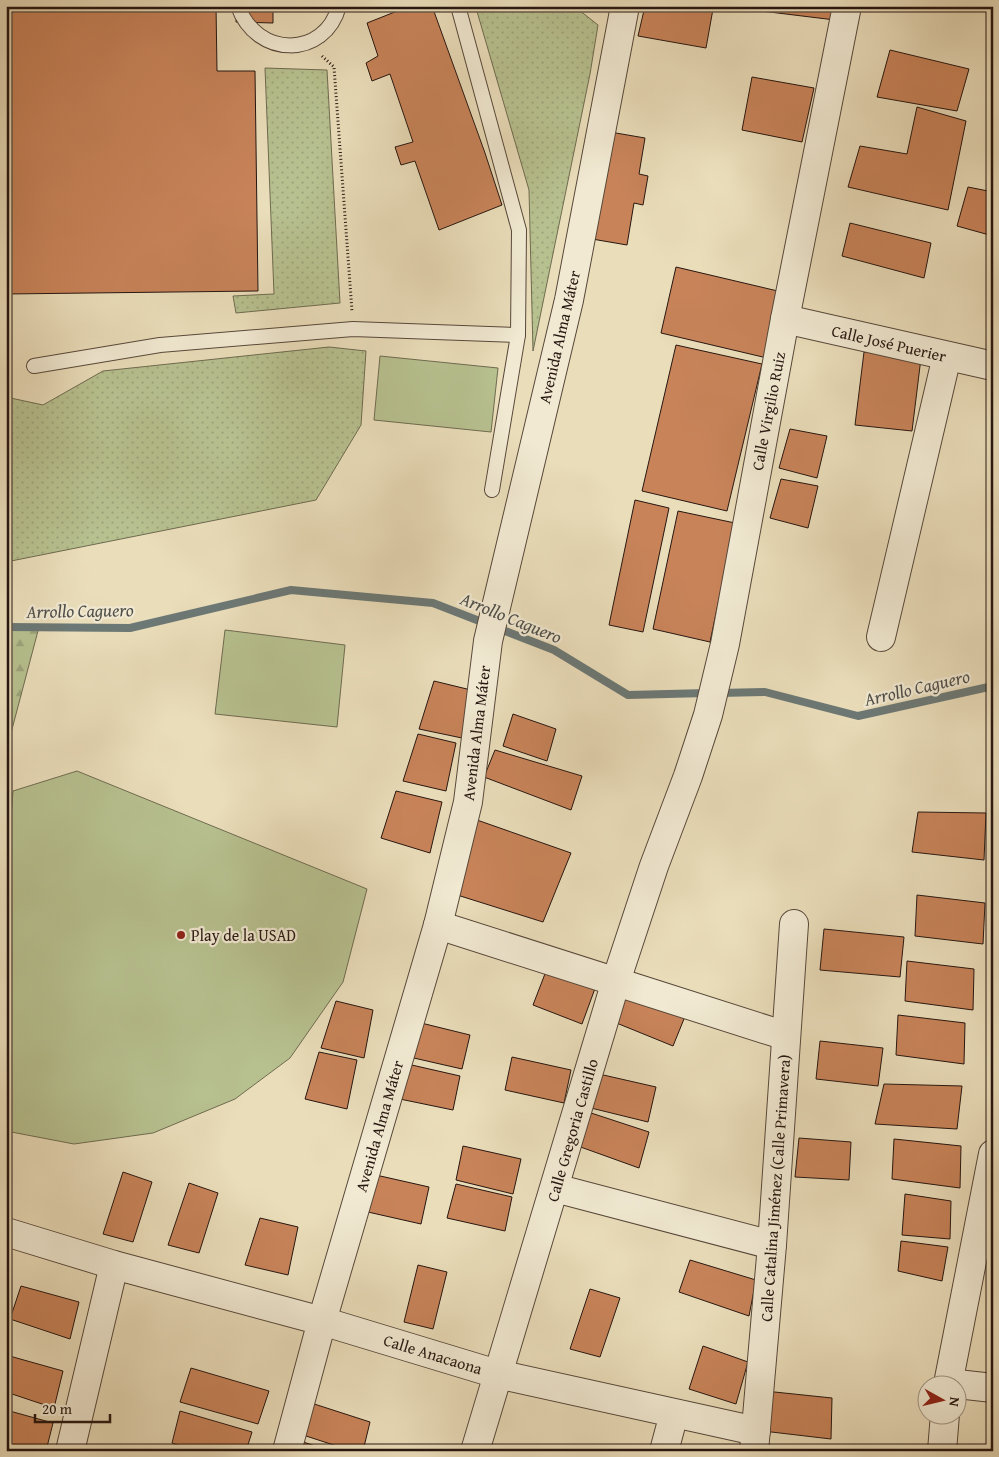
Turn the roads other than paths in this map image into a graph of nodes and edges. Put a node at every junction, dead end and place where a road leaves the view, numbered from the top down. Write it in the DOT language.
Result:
graph roads {
  1 [pos="238,6"];
  2 [pos="340,6"];
  3 [pos="458,6"];
  4 [pos="625,6"];
  5 [pos="847,6"];
  6 [pos="785,319"];
  7 [pos="518,335"];
  8 [pos="948,356"];
  9 [pos="991,357"];
  10 [pos="34,366"];
  11 [pos="492,490"];
  12 [pos="881,638"];
  13 [pos="674,811"];
  14 [pos="794,924"];
  15 [pos="438,925"];
  16 [pos="616,981"];
  17 [pos="786,1036"];
  18 [pos="993,1154"];
  19 [pos="555,1188"];
  20 [pos="6,1232"];
  21 [pos="772,1245"];
  22 [pos="114,1265"];
  23 [pos="322,1321"];
  24 [pos="497,1374"];
  25 [pos="950,1374"];
  26 [pos="966,1386"];
  27 [pos="993,1388"];
  28 [pos="674,1414"];
  29 [pos="944,1424"];
  30 [pos="755,1441"];
  31 [pos="70,1451"];
  32 [pos="287,1451"];
  33 [pos="475,1451"];
  34 [pos="664,1451"];
  35 [pos="942,1451"];
  1 -- 2 [label="lane"];
  3 -- 7 [label="lane"];
  4 -- 15 [label="street, Avenida Alma Máter"];
  5 -- 6 [label="street, Calle Virgilio Ruiz"];
  6 -- 8 [label="street, Calle José Puerier"];
  6 -- 13 [label="street, Calle Virgilio Ruiz"];
  7 -- 10 [label="lane"];
  7 -- 11 [label="lane"];
  8 -- 9 [label="street, Calle José Puerier"];
  8 -- 12 [label="street"];
  13 -- 16 [label="street, Calle Gregoria Castillo"];
  14 -- 17 [label="street, Calle Catalina Jiménez (Calle Primavera)"];
  15 -- 16 [label="street"];
  15 -- 23 [label="street, Avenida Alma Máter"];
  16 -- 17 [label="street"];
  16 -- 19 [label="street, Calle Gregoria Castillo"];
  17 -- 21 [label="street, Calle Catalina Jiménez (Calle Primavera)"];
  18 -- 25 [label="street"];
  19 -- 21 [label="street"];
  19 -- 24 [label="street, Calle Gregoria Castillo"];
  20 -- 22 [label="street, Calle Anacaona"];
  21 -- 30 [label="street, Calle Catalina Jiménez (Calle Primavera)"];
  22 -- 23 [label="street, Calle Anacaona"];
  22 -- 31 [label="street"];
  23 -- 24 [label="street, Calle Anacaona"];
  23 -- 32 [label="street, Avenida Alma Máter"];
  24 -- 28 [label="street, Calle Anacaona"];
  24 -- 33 [label="street, Calle Gregoria Castillo"];
  26 -- 27 [label="street"];
  28 -- 30 [label="street, Calle Anacaona"];
  28 -- 34 [label="street"];
  29 -- 35 [label="street"];
}
